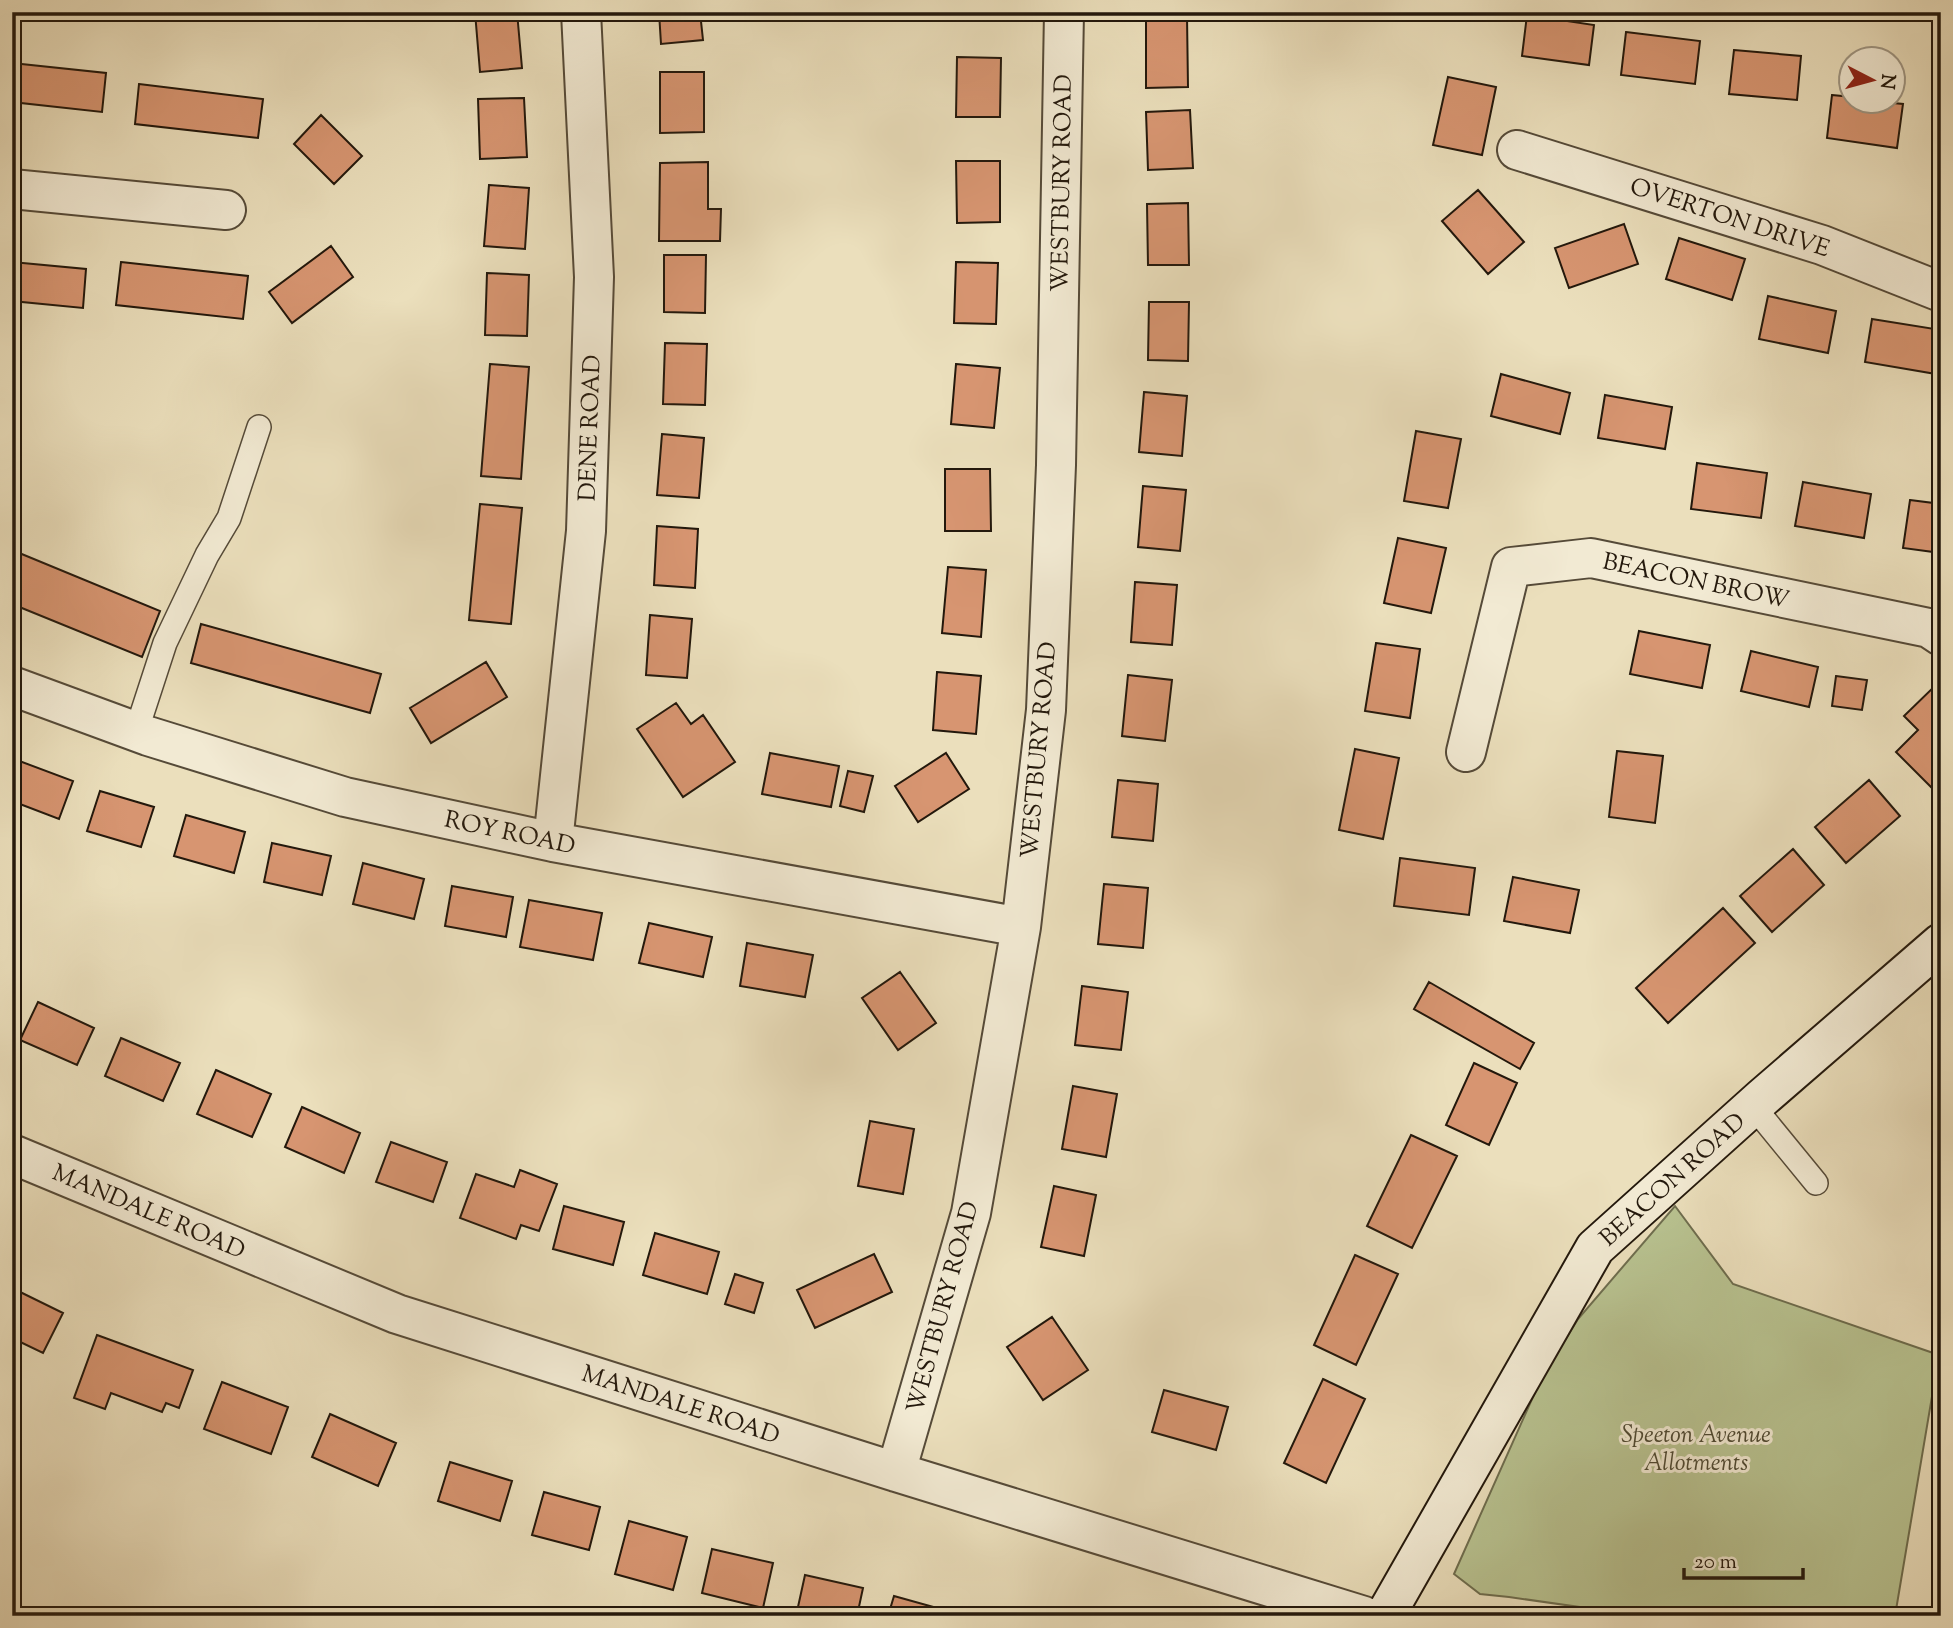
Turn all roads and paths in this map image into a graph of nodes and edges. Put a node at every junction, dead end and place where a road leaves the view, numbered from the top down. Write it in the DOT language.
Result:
graph roads {
  1 [pos="581,12"];
  2 [pos="1064,12"];
  3 [pos="1517,150"];
  4 [pos="12,189"];
  5 [pos="226,210"];
  6 [pos="1941,292"];
  7 [pos="259,428"];
  8 [pos="1941,636"];
  9 [pos="12,686"];
  10 [pos="136,732"];
  11 [pos="1466,752"];
  12 [pos="553,842"];
  13 [pos="1021,927"];
  14 [pos="1940,945"];
  15 [pos="1753,1106"];
  16 [pos="12,1154"];
  17 [pos="1816,1183"];
  18 [pos="896,1472"];
  19 [pos="1364,1616"];
  20 [pos="1385,1616"];
  1 -- 12 [label="street, DENE ROAD"];
  2 -- 13 [label="street, WESTBURY ROAD"];
  3 -- 6 [label="street, OVERTON DRIVE"];
  4 -- 5 [label="street"];
  7 -- 10 [label="lane"];
  8 -- 11 [label="street, BEACON BROW"];
  9 -- 10 [label="street, ROY ROAD"];
  10 -- 12 [label="street, ROY ROAD"];
  12 -- 13 [label="street, ROY ROAD"];
  13 -- 18 [label="street, WESTBURY ROAD"];
  14 -- 15 [label="street, BEACON ROAD"];
  15 -- 17 [label="lane"];
  15 -- 20 [label="street, BEACON ROAD"];
  16 -- 18 [label="street, MANDALE ROAD"];
  18 -- 19 [label="street, MANDALE ROAD"];
}
